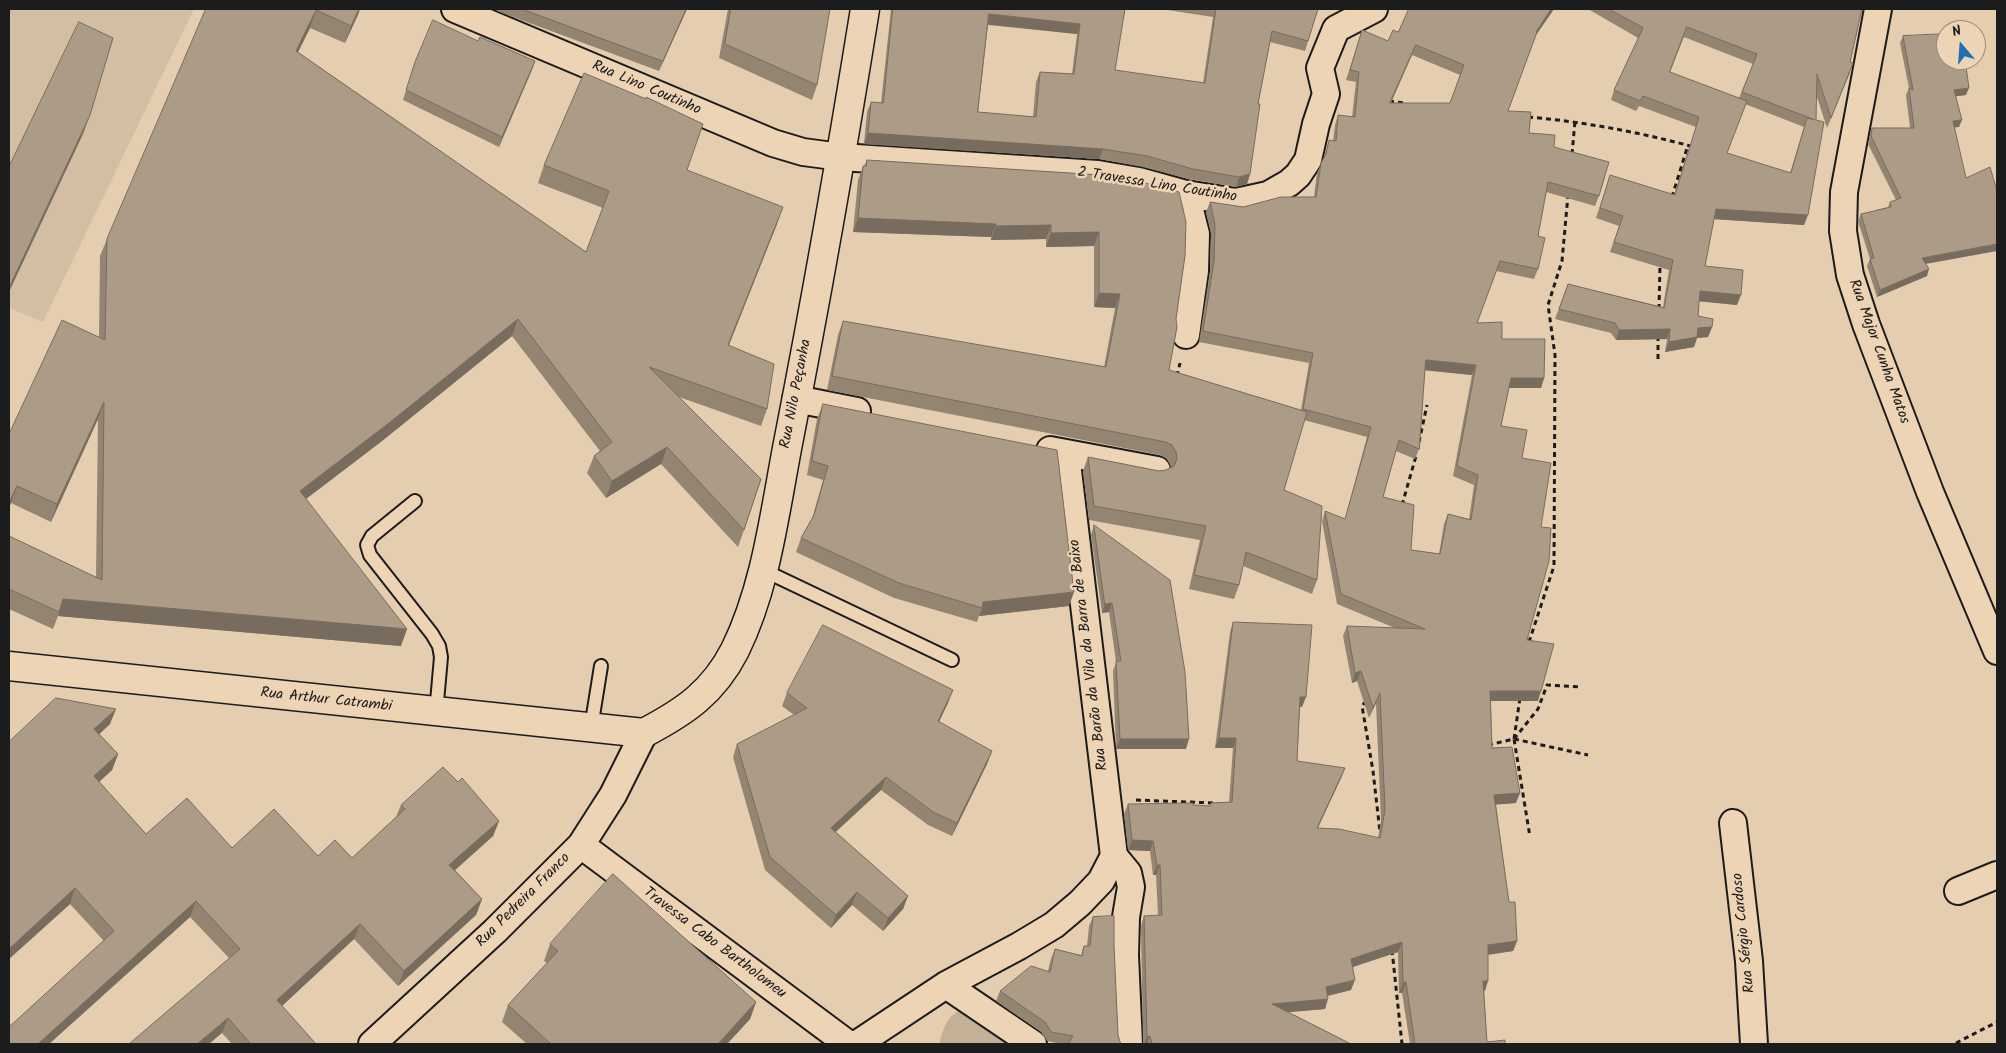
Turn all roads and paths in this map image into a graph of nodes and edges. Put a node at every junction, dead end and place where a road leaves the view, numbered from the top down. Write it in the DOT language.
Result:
graph roads {
  1 [pos="455,9"];
  2 [pos="865,9"];
  3 [pos="1374,9"];
  4 [pos="1878,9"];
  5 [pos="1383,101"];
  6 [pos="1412,104"];
  7 [pos="1526,117"];
  8 [pos="1575,121"];
  9 [pos="1688,146"];
  10 [pos="1697,148"];
  11 [pos="841,157"];
  12 [pos="1572,159"];
  13 [pos="1569,187"];
  14 [pos="1186,194"];
  15 [pos="1672,199"];
  16 [pos="1660,258"];
  17 [pos="1659,313"];
  18 [pos="1658,332"];
  19 [pos="1186,335"];
  20 [pos="1658,359"];
  21 [pos="1176,383"];
  22 [pos="796,399"];
  23 [pos="1427,405"];
  24 [pos="883,417"];
  25 [pos="1028,446"];
  26 [pos="1066,454"];
  27 [pos="1157,470"];
  28 [pos="415,501"];
  29 [pos="1400,509"];
  30 [pos="1545,566"];
  31 [pos="1554,566"];
  32 [pos="763,570"];
  33 [pos="1528,647"];
  34 [pos="1997,651"];
  35 [pos="952,660"];
  36 [pos="9,666"];
  37 [pos="601,666"];
  38 [pos="1581,687"];
  39 [pos="1521,693"];
  40 [pos="1369,699"];
  41 [pos="436,713"];
  42 [pos="591,728"];
  43 [pos="644,733"];
  44 [pos="1514,739"];
  45 [pos="1486,745"];
  46 [pos="1588,754"];
  47 [pos="1382,769"];
  48 [pos="1373,771"];
  49 [pos="1107,798"];
  50 [pos="1223,804"];
  51 [pos="1733,823"];
  52 [pos="1530,837"];
  53 [pos="1380,838"];
  54 [pos="581,845"];
  55 [pos="1114,856"];
  56 [pos="1997,875"];
  57 [pos="1958,891"];
  58 [pos="1391,940"];
  59 [pos="1385,955"];
  60 [pos="1393,959"];
  61 [pos="946,985"];
  62 [pos="1997,1022"];
  63 [pos="1956,1043"];
  64 [pos="372,1044"];
  65 [pos="848,1044"];
  66 [pos="857,1044"];
  67 [pos="1032,1044"];
  68 [pos="1128,1044"];
  69 [pos="1402,1044"];
  70 [pos="1754,1044"];
  1 -- 11 [label="street, Rua Lino Coutinho"];
  2 -- 11 [label="main road, Rua Nilo Peçanha"];
  3 -- 14 [label="street, 2 Travessa Lino Coutinho"];
  4 -- 34 [label="street, Rua Major Cunha Matos"];
  5 -- 6 [label="path"];
  7 -- 8 [label="path"];
  8 -- 9 [label="path"];
  8 -- 12 [label="path"];
  9 -- 10 [label="path"];
  9 -- 15 [label="path"];
  11 -- 14 [label="street, 2 Travessa Lino Coutinho"];
  11 -- 22 [label="main road, Rua Nilo Peçanha"];
  13 -- 31 [label="path"];
  14 -- 19 [label="street"];
  16 -- 17 [label="path"];
  18 -- 20 [label="path"];
  19 -- 21 [label="path"];
  22 -- 24 [label="street"];
  22 -- 32 [label="main road, Rua Nilo Peçanha"];
  23 -- 29 [label="path"];
  25 -- 26 [label="street"];
  26 -- 27 [label="street"];
  26 -- 49 [label="street, Rua Barão da Vila da Barra de Baixo"];
  28 -- 41 [label="lane"];
  30 -- 31 [label="path"];
  31 -- 33 [label="path"];
  32 -- 35 [label="lane"];
  32 -- 43 [label="main road, Rua Nilo Peçanha"];
  36 -- 41 [label="main road, Rua Arthur Catrambi"];
  37 -- 42 [label="lane"];
  38 -- 44 [label="path"];
  39 -- 44 [label="path"];
  40 -- 48 [label="path"];
  41 -- 42 [label="main road, Rua Arthur Catrambi"];
  42 -- 43 [label="main road, Rua Arthur Catrambi"];
  43 -- 54 [label="street, Rua Pedreira Franco"];
  44 -- 45 [label="path"];
  44 -- 46 [label="path"];
  44 -- 52 [label="path"];
  47 -- 48 [label="path"];
  48 -- 53 [label="path"];
  49 -- 50 [label="path"];
  49 -- 55 [label="street, Rua Barão da Vila da Barra de Baixo"];
  51 -- 70 [label="street, Rua Sérgio Cardoso"];
  54 -- 64 [label="street, Rua Pedreira Franco"];
  54 -- 65 [label="street, Travessa Cabo Bartholomeu"];
  55 -- 61 [label="street"];
  55 -- 68 [label="street, Rua Barão da Vila da Barra de Baixo"];
  56 -- 57 [label="street"];
  58 -- 60 [label="path"];
  59 -- 60 [label="path"];
  60 -- 69 [label="path"];
  61 -- 66 [label="street"];
  61 -- 67 [label="street"];
  62 -- 63 [label="path"];
}
